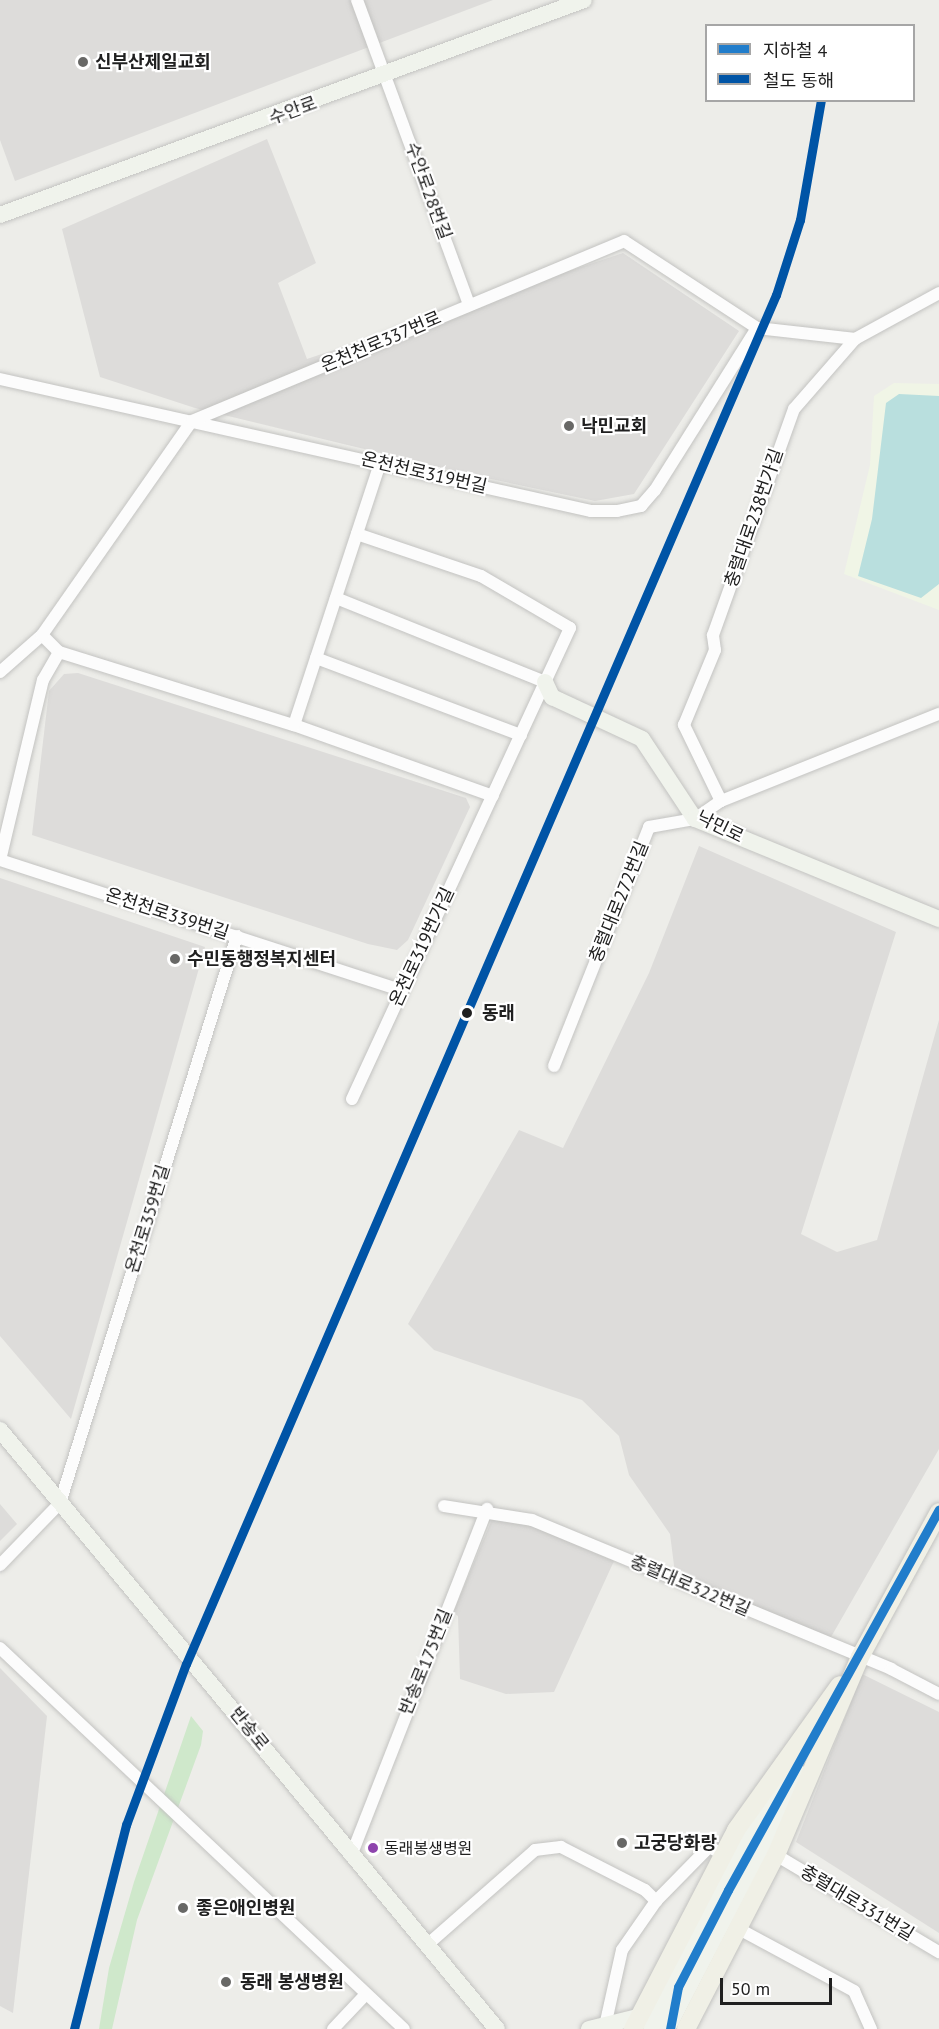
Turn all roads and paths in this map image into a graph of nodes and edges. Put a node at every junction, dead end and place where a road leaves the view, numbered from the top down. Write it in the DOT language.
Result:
graph roads {
  1 [pos="357,0"];
  2 [pos="584,0"];
  3 [pos="388,77"];
  4 [pos="0,215"];
  5 [pos="939,293"];
  6 [pos="469,305"];
  7 [pos="757,328"];
  8 [pos="855,339"];
  9 [pos="0,379"];
  10 [pos="192,421"];
  11 [pos="380,463"];
  12 [pos="357,534"];
  13 [pos="336,598"];
  14 [pos="42,635"];
  15 [pos="58,652"];
  16 [pos="316,658"];
  17 [pos="0,672"];
  18 [pos="545,682"];
  19 [pos="939,714"];
  20 [pos="294,725"];
  21 [pos="521,735"];
  22 [pos="493,795"];
  23 [pos="721,801"];
  24 [pos="694,819"];
  25 [pos="0,860"];
  26 [pos="939,919"];
  27 [pos="237,936"];
  28 [pos="402,991"];
  29 [pos="554,1066"];
  30 [pos="352,1099"];
  31 [pos="0,1430"];
  32 [pos="60,1503"];
  33 [pos="444,1506"];
  34 [pos="487,1509"];
  35 [pos="939,1512"];
  36 [pos="0,1565"];
  37 [pos="0,1648"];
  38 [pos="860,1657"];
  39 [pos="939,1694"];
  40 [pos="723,1854"];
  41 [pos="776,1855"];
  42 [pos="351,1856"];
  43 [pos="656,1901"];
  44 [pos="739,1929"];
  45 [pos="427,1945"];
  46 [pos="939,1952"];
  47 [pos="366,1994"];
  48 [pos="643,2027"];
  49 [pos="597,2028"];
  50 [pos="333,2029"];
  51 [pos="404,2029"];
  52 [pos="497,2029"];
  53 [pos="686,2029"];
  54 [pos="871,2029"];
  1 -- 3 [label="street, 수안로28번길"];
  2 -- 3 [label="main road, 수안로"];
  3 -- 4 [label="main road, 수안로"];
  3 -- 6 [label="street, 수안로28번길"];
  5 -- 8 [label="street, 충렬대로238번가길"];
  6 -- 7 [label="street, 온천천로337번로"];
  6 -- 10 [label="street, 온천천로337번로"];
  7 -- 8 [label="street, 온천천로337번로"];
  7 -- 11 [label="street, 온천천로319번길"];
  8 -- 23 [label="street, 충렬대로238번가길"];
  9 -- 10 [label="street, 온천천로319번길"];
  10 -- 11 [label="street, 온천천로319번길"];
  10 -- 14 [label="street"];
  11 -- 12 [label="street"];
  12 -- 13 [label="street"];
  12 -- 18 [label="street, 온천로319번가길"];
  13 -- 16 [label="street"];
  13 -- 18 [label="street"];
  14 -- 15 [label="street"];
  14 -- 17 [label="street"];
  15 -- 20 [label="street"];
  15 -- 25 [label="street"];
  16 -- 20 [label="street"];
  16 -- 21 [label="street"];
  18 -- 21 [label="street, 온천로319번가길"];
  18 -- 24 [label="main road, 낙민로"];
  19 -- 23 [label="street, 충렬대로272번길"];
  20 -- 22 [label="street"];
  21 -- 22 [label="street, 온천로319번가길"];
  22 -- 28 [label="street, 온천로319번가길"];
  23 -- 24 [label="street, 충렬대로272번길"];
  24 -- 26 [label="main road, 낙민로"];
  24 -- 29 [label="street, 충렬대로272번길"];
  25 -- 27 [label="street, 온천천로339번길"];
  27 -- 28 [label="street, 온천천로339번길"];
  27 -- 32 [label="street, 온천로359번길"];
  28 -- 30 [label="street, 온천로319번가길"];
  31 -- 32 [label="main road, 반송로"];
  32 -- 36 [label="street"];
  32 -- 42 [label="main road, 반송로"];
  33 -- 34 [label="street"];
  34 -- 38 [label="street, 충렬대로322번길"];
  34 -- 42 [label="street, 반송로175번길"];
  35 -- 38 [label="main road"];
  37 -- 47 [label="street"];
  38 -- 39 [label="street, 충렬대로322번길"];
  38 -- 40 [label="main road"];
  38 -- 41 [label="main road"];
  38 -- 48 [label="main road"];
  40 -- 43 [label="street"];
  40 -- 48 [label="main road"];
  41 -- 44 [label="main road"];
  41 -- 46 [label="street, 충렬대로331번길"];
  42 -- 45 [label="main road, 반송로"];
  43 -- 45 [label="street"];
  43 -- 49 [label="street"];
  44 -- 53 [label="main road"];
  44 -- 54 [label="street"];
  45 -- 52 [label="main road, 반송로"];
  47 -- 50 [label="street"];
  47 -- 51 [label="street"];
  48 -- 49 [label="main road"];
}
